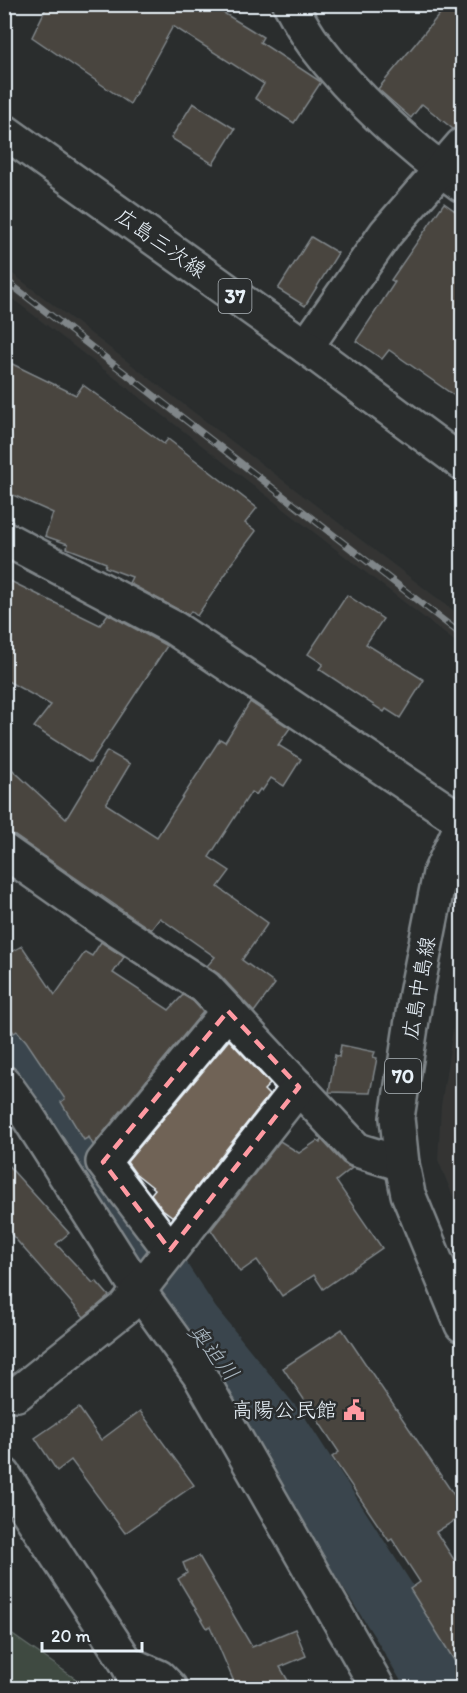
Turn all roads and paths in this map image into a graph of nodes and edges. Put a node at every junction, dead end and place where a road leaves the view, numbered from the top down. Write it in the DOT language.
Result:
graph roads {
  1 [pos="290,4"];
  2 [pos="4,131"];
  3 [pos="462,145"];
  4 [pos="452,177"];
  5 [pos="306,346"];
  6 [pos="462,463"];
  7 [pos="6,541"];
  8 [pos="462,822"];
  9 [pos="4,851"];
  10 [pos="228,1011"];
  11 [pos="4,1083"];
  12 [pos="299,1087"];
  13 [pos="402,1164"];
  14 [pos="154,1271"];
  15 [pos="462,1325"];
  16 [pos="4,1393"];
  17 [pos="4,1475"];
  18 [pos="133,1676"];
  19 [pos="170,1689"];
  20 [pos="378,1689"];
  1 -- 4 [label="street"];
  2 -- 5 [label="street, 広島三次線 / 37"];
  3 -- 4 [label="street"];
  4 -- 5 [label="street"];
  5 -- 6 [label="street, 広島三次線 / 37"];
  7 -- 8 [label="street"];
  8 -- 13 [label="street, 広島中島線 / 70"];
  9 -- 10 [label="street"];
  10 -- 12 [label="street"];
  10 -- 14 [label="street"];
  11 -- 14 [label="street"];
  12 -- 13 [label="street"];
  12 -- 14 [label="street"];
  13 -- 15 [label="street, 広島中島線 / 70"];
  14 -- 16 [label="street"];
  14 -- 20 [label="street"];
  17 -- 18 [label="street"];
  18 -- 19 [label="street"];
}
